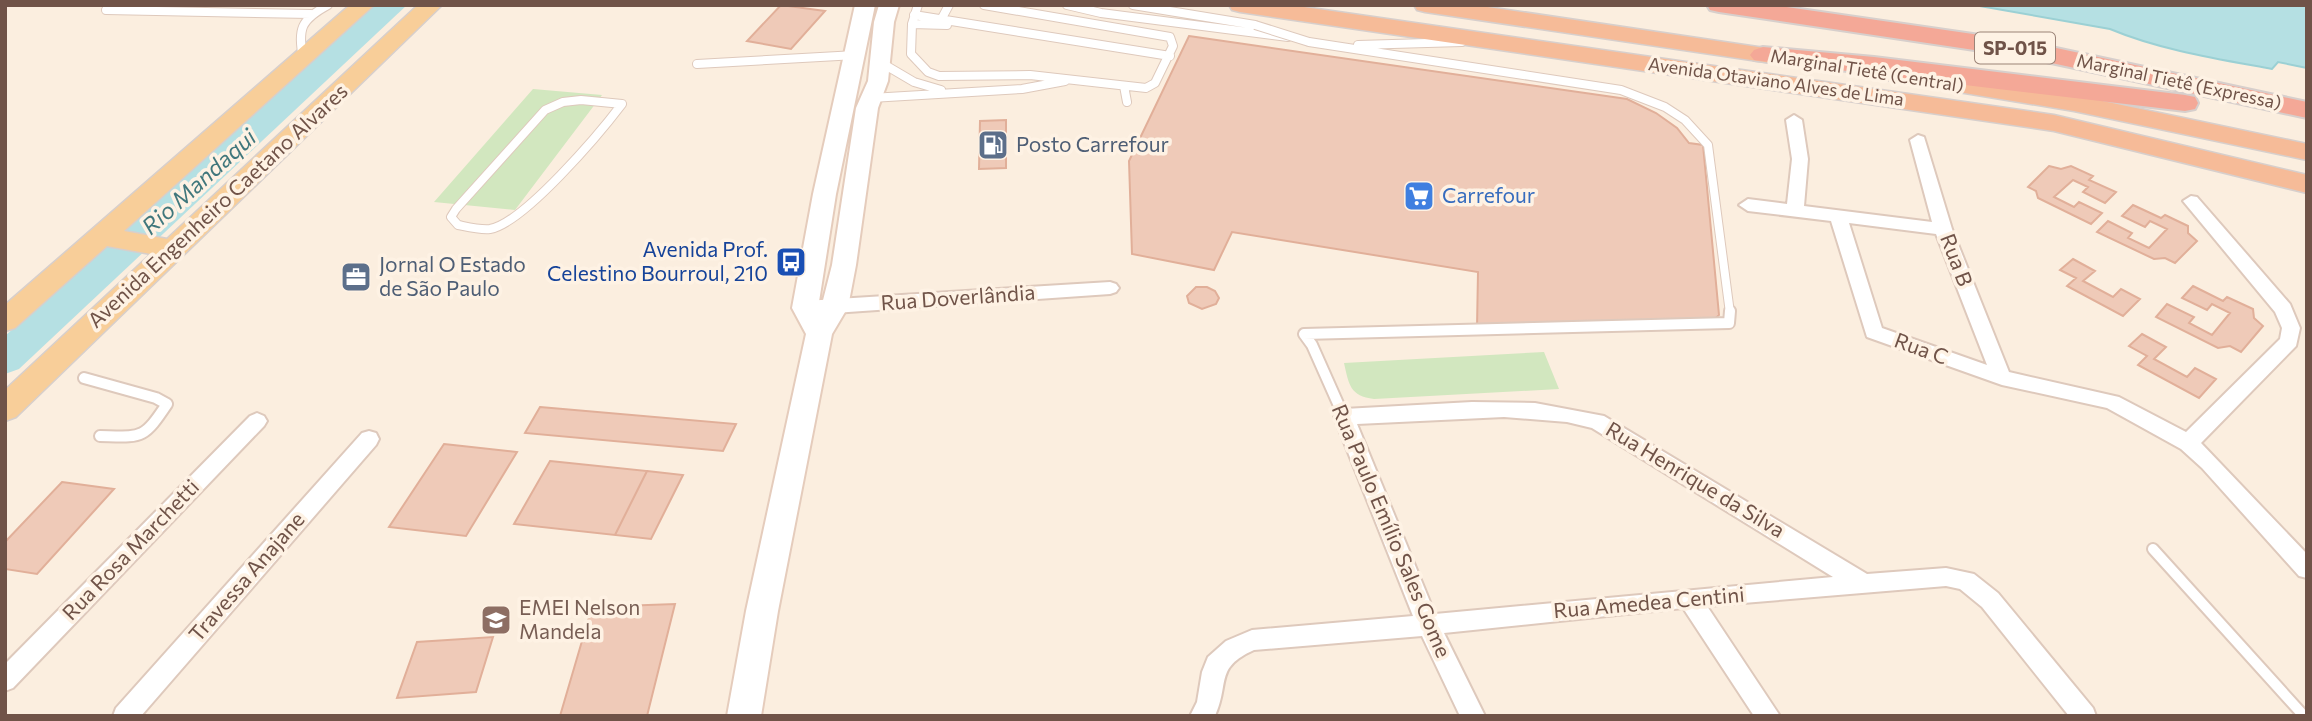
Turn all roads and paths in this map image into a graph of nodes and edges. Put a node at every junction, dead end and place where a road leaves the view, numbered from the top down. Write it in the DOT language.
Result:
graph roads {
  1 [pos="328,5"];
  2 [pos="363,5"];
  3 [pos="431,5"];
  4 [pos="865,5"];
  5 [pos="889,5"];
  6 [pos="918,5"];
  7 [pos="949,5"];
  8 [pos="984,5"];
  9 [pos="1067,5"];
  10 [pos="1133,5"];
  11 [pos="1240,5"];
  12 [pos="1425,5"];
  13 [pos="1719,5"];
  14 [pos="106,10"];
  15 [pos="311,15"];
  16 [pos="942,18"];
  17 [pos="913,20"];
  18 [pos="973,30"];
  19 [pos="1496,41"];
  20 [pos="1763,55"];
  21 [pos="1170,56"];
  22 [pos="856,58"];
  23 [pos="303,59"];
  24 [pos="697,64"];
  25 [pos="877,79"];
  26 [pos="1076,79"];
  27 [pos="1124,86"];
  28 [pos="951,92"];
  29 [pos="845,96"];
  30 [pos="1127,102"];
  31 [pos="622,104"];
  32 [pos="2307,110"];
  33 [pos="1794,120"];
  34 [pos="839,122"];
  35 [pos="2054,123"];
  36 [pos="2307,123"];
  37 [pos="1918,140"];
  38 [pos="2307,152"];
  39 [pos="2307,171"];
  40 [pos="2307,184"];
  41 [pos="2190,201"];
  42 [pos="1748,205"];
  43 [pos="1795,211"];
  44 [pos="1838,216"];
  45 [pos="1943,229"];
  46 [pos="102,236"];
  47 [pos="171,249"];
  48 [pos="1110,288"];
  49 [pos="835,307"];
  50 [pos="806,308"];
  51 [pos="5,321"];
  52 [pos="819,334"];
  53 [pos="84,378"];
  54 [pos="2002,378"];
  55 [pos="5,409"];
  56 [pos="1344,417"];
  57 [pos="257,421"];
  58 [pos="100,436"];
  59 [pos="369,439"];
  60 [pos="2188,443"];
  61 [pos="2153,549"];
  62 [pos="2307,569"];
  63 [pos="1866,585"];
  64 [pos="1689,598"];
  65 [pos="1428,625"];
  66 [pos="5,680"];
  67 [pos="125,716"];
  68 [pos="744,716"];
  69 [pos="1202,716"];
  70 [pos="1473,716"];
  71 [pos="1768,716"];
  72 [pos="2084,716"];
  73 [pos="2304,716"];
  1 -- 15 [label="lane"];
  2 -- 23 [label="main road"];
  3 -- 47 [label="main road, Avenida Engenheiro Caetano Alvares"];
  4 -- 22 [label="main road"];
  5 -- 25 [label="main road"];
  6 -- 17 [label="lane"];
  7 -- 16 [label="lane"];
  8 -- 21 [label="lane"];
  9 -- 19 [label="lane"];
  10 -- 56 [label="lane, Rua Paulo Emílio Sales Gome, bridge"];
  11 -- 19 [label="highway, Avenida Otaviano Alves de Lima"];
  12 -- 20 [label="highway, Marginal Tietê (Central)"];
  13 -- 32 [label="highway, Marginal Tietê (Expressa) / SP-015"];
  14 -- 15 [label="lane"];
  15 -- 23 [label="lane"];
  16 -- 17 [label="lane"];
  16 -- 21 [label="lane"];
  17 -- 18 [label="lane"];
  17 -- 26 [label="lane"];
  19 -- 35 [label="highway, Avenida Otaviano Alves de Lima"];
  20 -- 36 [label="highway"];
  20 -- 38 [label="highway, Marginal Tietê (Central)"];
  21 -- 27 [label="lane"];
  22 -- 24 [label="lane"];
  22 -- 25 [label="main road"];
  22 -- 29 [label="main road"];
  23 -- 46 [label="main road"];
  25 -- 28 [label="lane"];
  25 -- 28 [label="lane"];
  25 -- 29 [label="main road"];
  25 -- 34 [label="main road"];
  25 -- 49 [label="main road"];
  26 -- 27 [label="lane"];
  26 -- 28 [label="lane"];
  27 -- 30 [label="lane"];
  29 -- 34 [label="main road"];
  31 -- 31 [label="lane"];
  33 -- 43 [label="street"];
  34 -- 50 [label="main road"];
  35 -- 39 [label="highway"];
  35 -- 40 [label="highway, Avenida Otaviano Alves de Lima"];
  37 -- 45 [label="street, Rua B"];
  41 -- 60 [label="street"];
  42 -- 43 [label="street"];
  43 -- 44 [label="street"];
  44 -- 45 [label="street"];
  44 -- 54 [label="street, Rua C"];
  45 -- 54 [label="street, Rua B"];
  46 -- 47 [label="main road"];
  46 -- 51 [label="main road"];
  47 -- 55 [label="main road, Avenida Engenheiro Caetano Alvares"];
  48 -- 49 [label="street, Rua Doverlândia"];
  49 -- 50 [label="street, Rua Doverlândia"];
  49 -- 52 [label="main road"];
  50 -- 52 [label="main road"];
  52 -- 68 [label="main road"];
  53 -- 58 [label="lane"];
  54 -- 60 [label="street"];
  56 -- 63 [label="street, Rua Henrique da Silva"];
  56 -- 65 [label="street, Rua Paulo Emílio Sales Gome"];
  57 -- 66 [label="street, Rua Rosa Marchetti"];
  59 -- 67 [label="street, Travessa Anajane"];
  60 -- 62 [label="street"];
  61 -- 73 [label="lane"];
  63 -- 64 [label="street, Rua Amedea Centini"];
  63 -- 72 [label="street, Rua Amedea Centini"];
  64 -- 65 [label="street, Rua Amedea Centini"];
  64 -- 71 [label="street"];
  65 -- 69 [label="street, Rua Amedea Centini"];
  65 -- 70 [label="street, Rua Paulo Emílio Sales Gome"];
}
